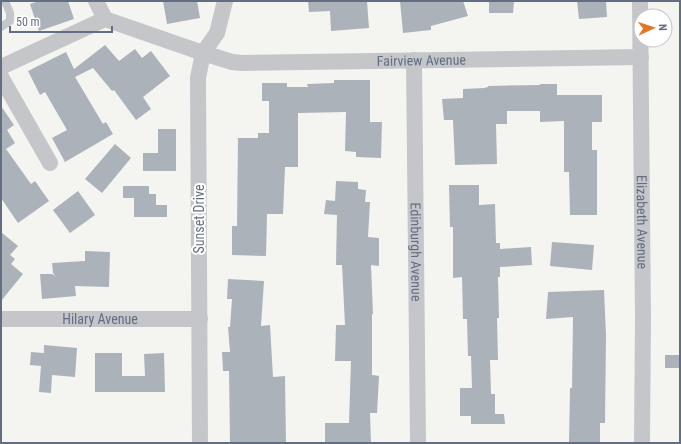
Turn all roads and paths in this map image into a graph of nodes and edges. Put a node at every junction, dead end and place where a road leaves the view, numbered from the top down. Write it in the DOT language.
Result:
graph roads {
  1 [pos="6,1"];
  2 [pos="96,1"];
  3 [pos="225,1"];
  4 [pos="640,1"];
  5 [pos="105,19"];
  6 [pos="1,27"];
  7 [pos="203,53"];
  8 [pos="641,57"];
  9 [pos="414,60"];
  10 [pos="1,67"];
  11 [pos="1,77"];
  12 [pos="50,163"];
  13 [pos="1,319"];
  14 [pos="200,320"];
  15 [pos="200,443"];
  16 [pos="418,443"];
  17 [pos="642,443"];
  1 -- 6 [label="lane"];
  2 -- 5 [label="street"];
  3 -- 7 [label="street, Sunset Drive"];
  4 -- 8 [label="street, Elizabeth Avenue"];
  5 -- 7 [label="street, Fairview Avenue"];
  5 -- 10 [label="street"];
  7 -- 9 [label="street, Fairview Avenue"];
  7 -- 14 [label="street, Sunset Drive"];
  8 -- 9 [label="street, Fairview Avenue"];
  8 -- 17 [label="street, Elizabeth Avenue"];
  9 -- 16 [label="street, Edinburgh Avenue"];
  11 -- 12 [label="street"];
  13 -- 14 [label="street, Hilary Avenue"];
  14 -- 15 [label="street, Sunset Drive"];
}
